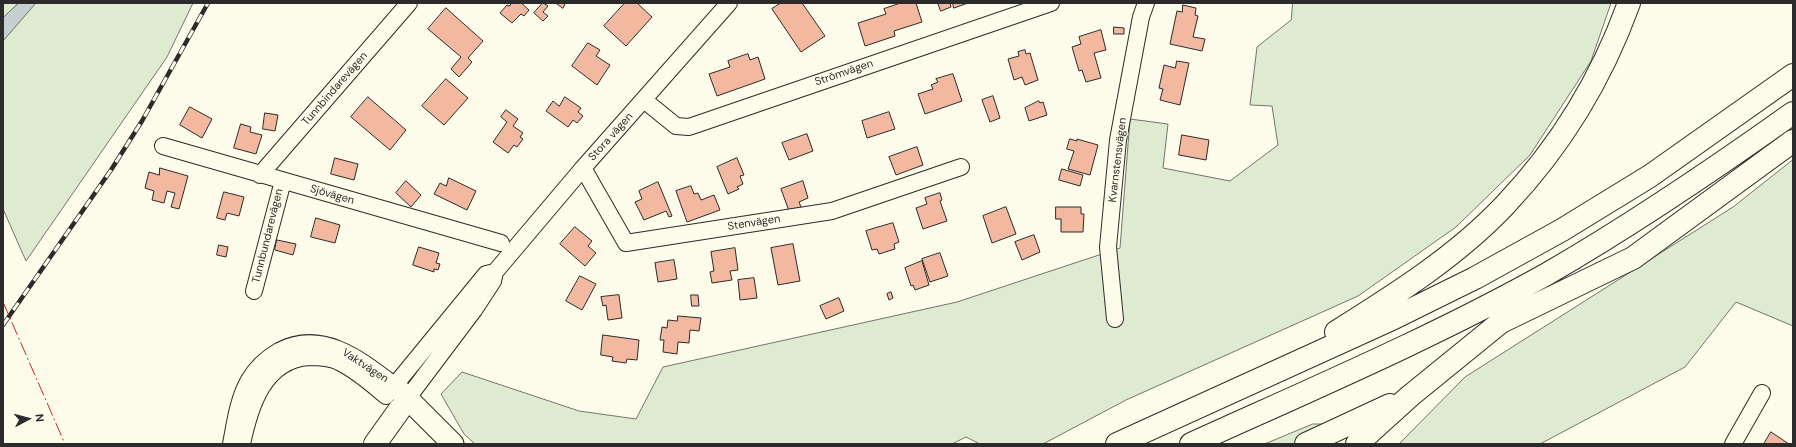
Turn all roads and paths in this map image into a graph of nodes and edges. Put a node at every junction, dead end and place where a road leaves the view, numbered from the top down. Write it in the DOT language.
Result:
graph roads {
  1 [pos="409,3"];
  2 [pos="729,3"];
  3 [pos="1051,3"];
  4 [pos="1146,3"];
  5 [pos="1629,3"];
  6 [pos="1793,75"];
  7 [pos="644,100"];
  8 [pos="1793,113"];
  9 [pos="1793,141"];
  10 [pos="163,146"];
  11 [pos="961,167"];
  12 [pos="584,168"];
  13 [pos="260,174"];
  14 [pos="283,181"];
  15 [pos="501,243"];
  16 [pos="254,291"];
  17 [pos="1115,319"];
  18 [pos="1256,381"];
  19 [pos="1762,393"];
  20 [pos="1410,396"];
  21 [pos="397,397"];
  22 [pos="231,444"];
  23 [pos="242,444"];
  24 [pos="375,444"];
  25 [pos="434,444"];
  26 [pos="453,444"];
  27 [pos="1117,444"];
  28 [pos="1191,444"];
  29 [pos="1306,444"];
  30 [pos="1357,444"];
  31 [pos="1733,444"];
  1 -- 13 [label="street, Tunnbindarevägen"];
  2 -- 7 [label="street, Stora vägen"];
  3 -- 7 [label="street, Strömvägen"];
  4 -- 17 [label="street, Kvarnstensvägen"];
  5 -- 18 [label="highway"];
  6 -- 18 [label="highway"];
  7 -- 12 [label="street, Stora vägen"];
  8 -- 28 [label="highway"];
  9 -- 20 [label="highway"];
  10 -- 13 [label="street, Sjövägen"];
  11 -- 12 [label="street, Stenvägen"];
  12 -- 21 [label="street, Stora vägen"];
  13 -- 14 [label="street, Sjövägen"];
  14 -- 15 [label="street, Sjövägen"];
  14 -- 16 [label="street, Tunnbundarevägen"];
  18 -- 27 [label="highway"];
  19 -- 31 [label="street"];
  20 -- 29 [label="highway"];
  20 -- 30 [label="highway"];
  21 -- 22 [label="street, Vaktvägen"];
  21 -- 23 [label="street, Vaktvägen"];
  21 -- 24 [label="highway"];
  21 -- 25 [label="main road"];
  21 -- 26 [label="main road"];
}
